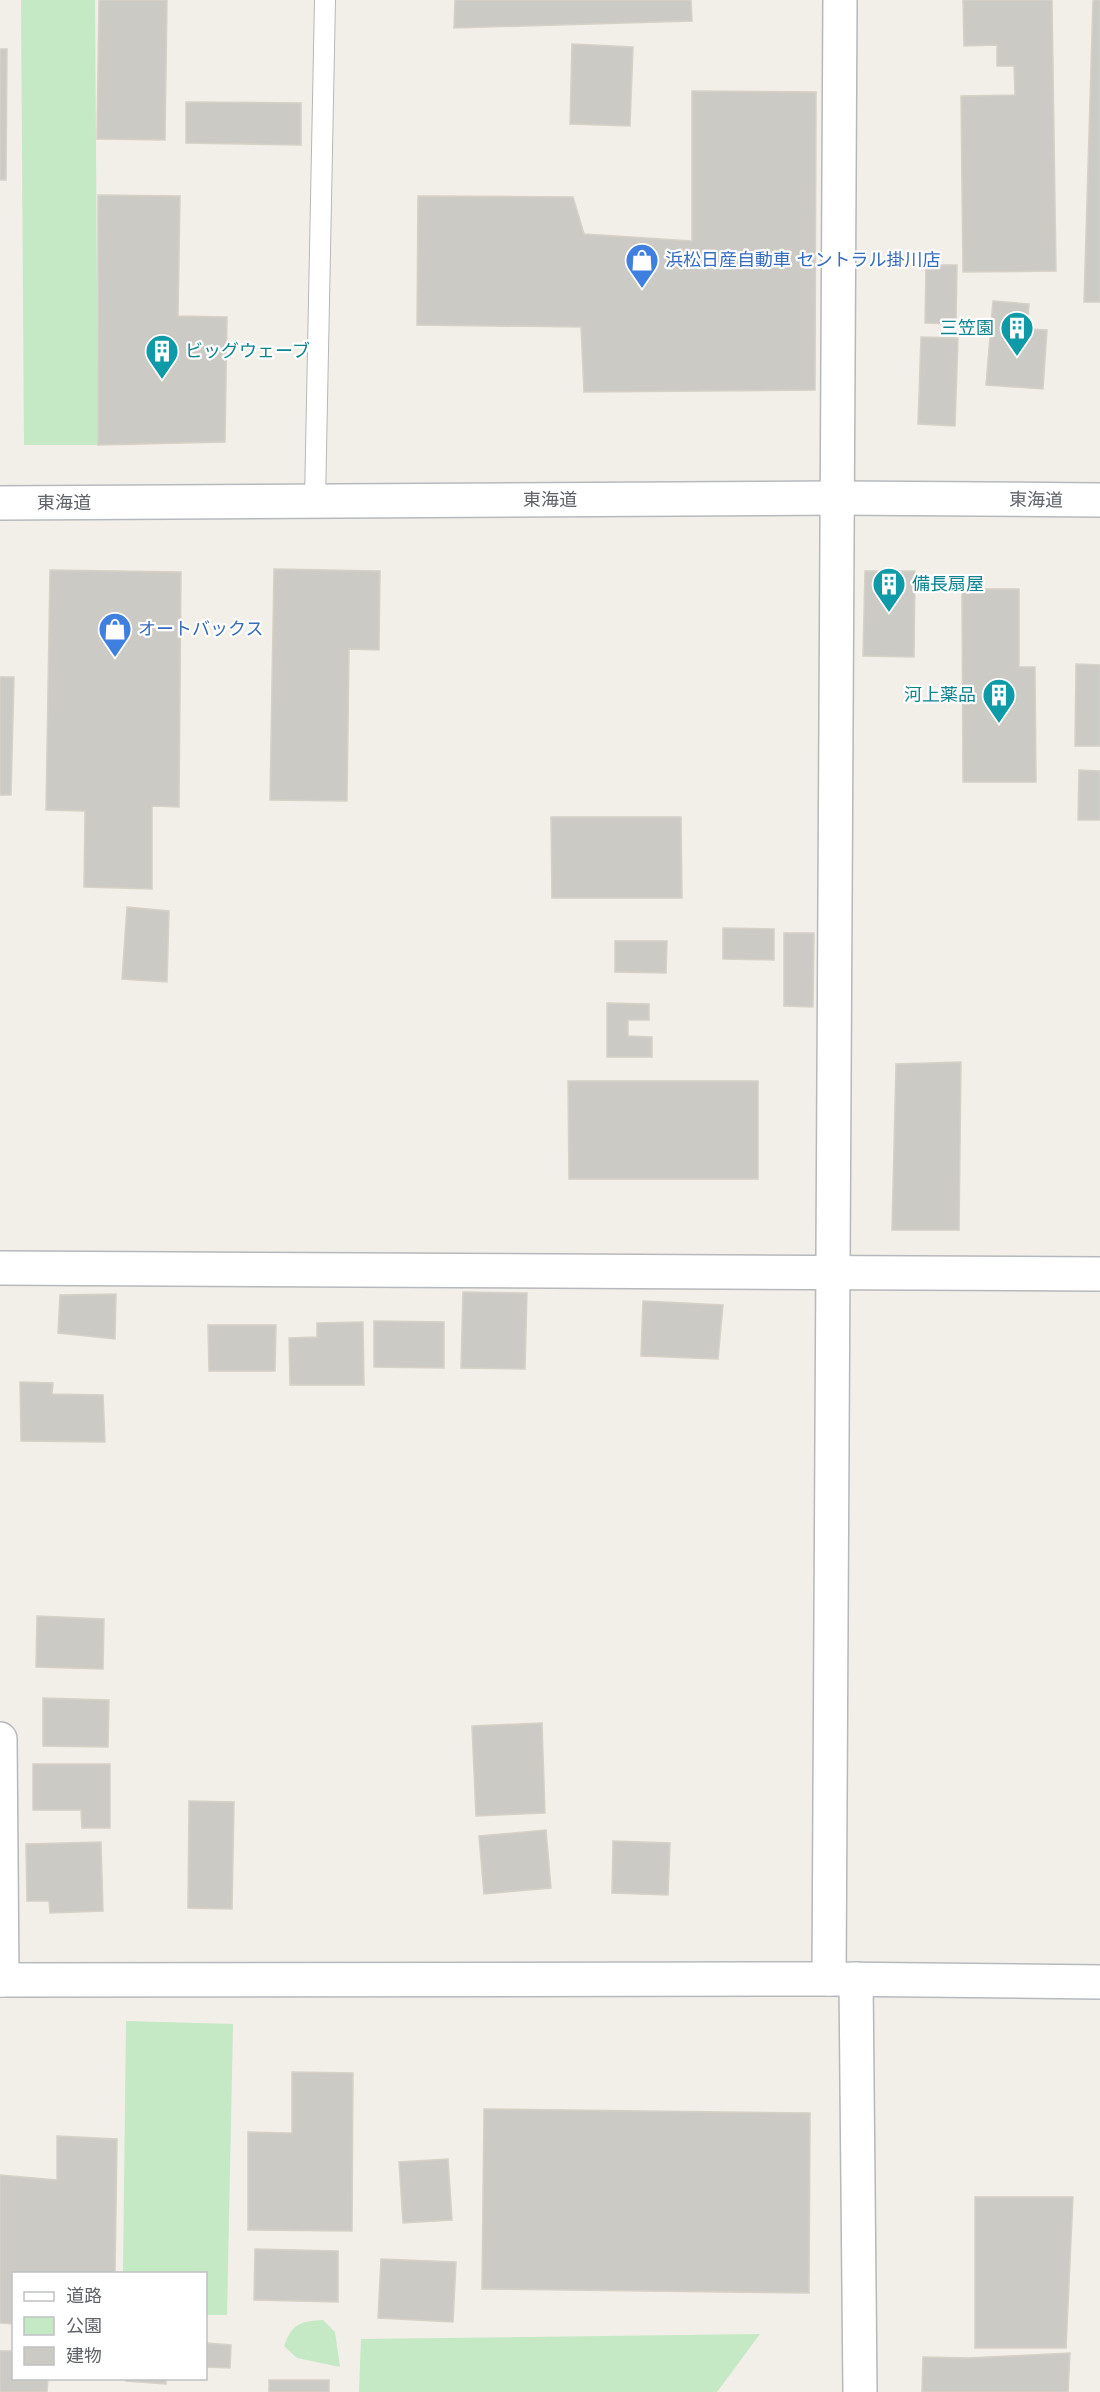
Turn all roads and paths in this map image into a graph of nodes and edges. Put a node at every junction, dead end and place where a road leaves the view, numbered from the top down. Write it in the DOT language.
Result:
graph roads {
  1 [pos="325,0"];
  2 [pos="840,0"];
  3 [pos="838,498"];
  4 [pos="1100,500"];
  5 [pos="315,501"];
  6 [pos="0,504"];
  7 [pos="0,1268"];
  8 [pos="833,1274"];
  9 [pos="1100,1274"];
  10 [pos="0,1739"];
  11 [pos="842,1979"];
  12 [pos="1,1980"];
  13 [pos="1100,1982"];
  14 [pos="860,2392"];
  1 -- 5 [label="lane"];
  2 -- 3 [label="street"];
  3 -- 4 [label="street, 東海道"];
  3 -- 5 [label="street, 東海道"];
  3 -- 8 [label="street"];
  5 -- 6 [label="street, 東海道"];
  7 -- 8 [label="street"];
  8 -- 9 [label="street"];
  8 -- 11 [label="street"];
  10 -- 12 [label="street"];
  11 -- 12 [label="street"];
  11 -- 13 [label="street"];
  11 -- 14 [label="street"];
}
